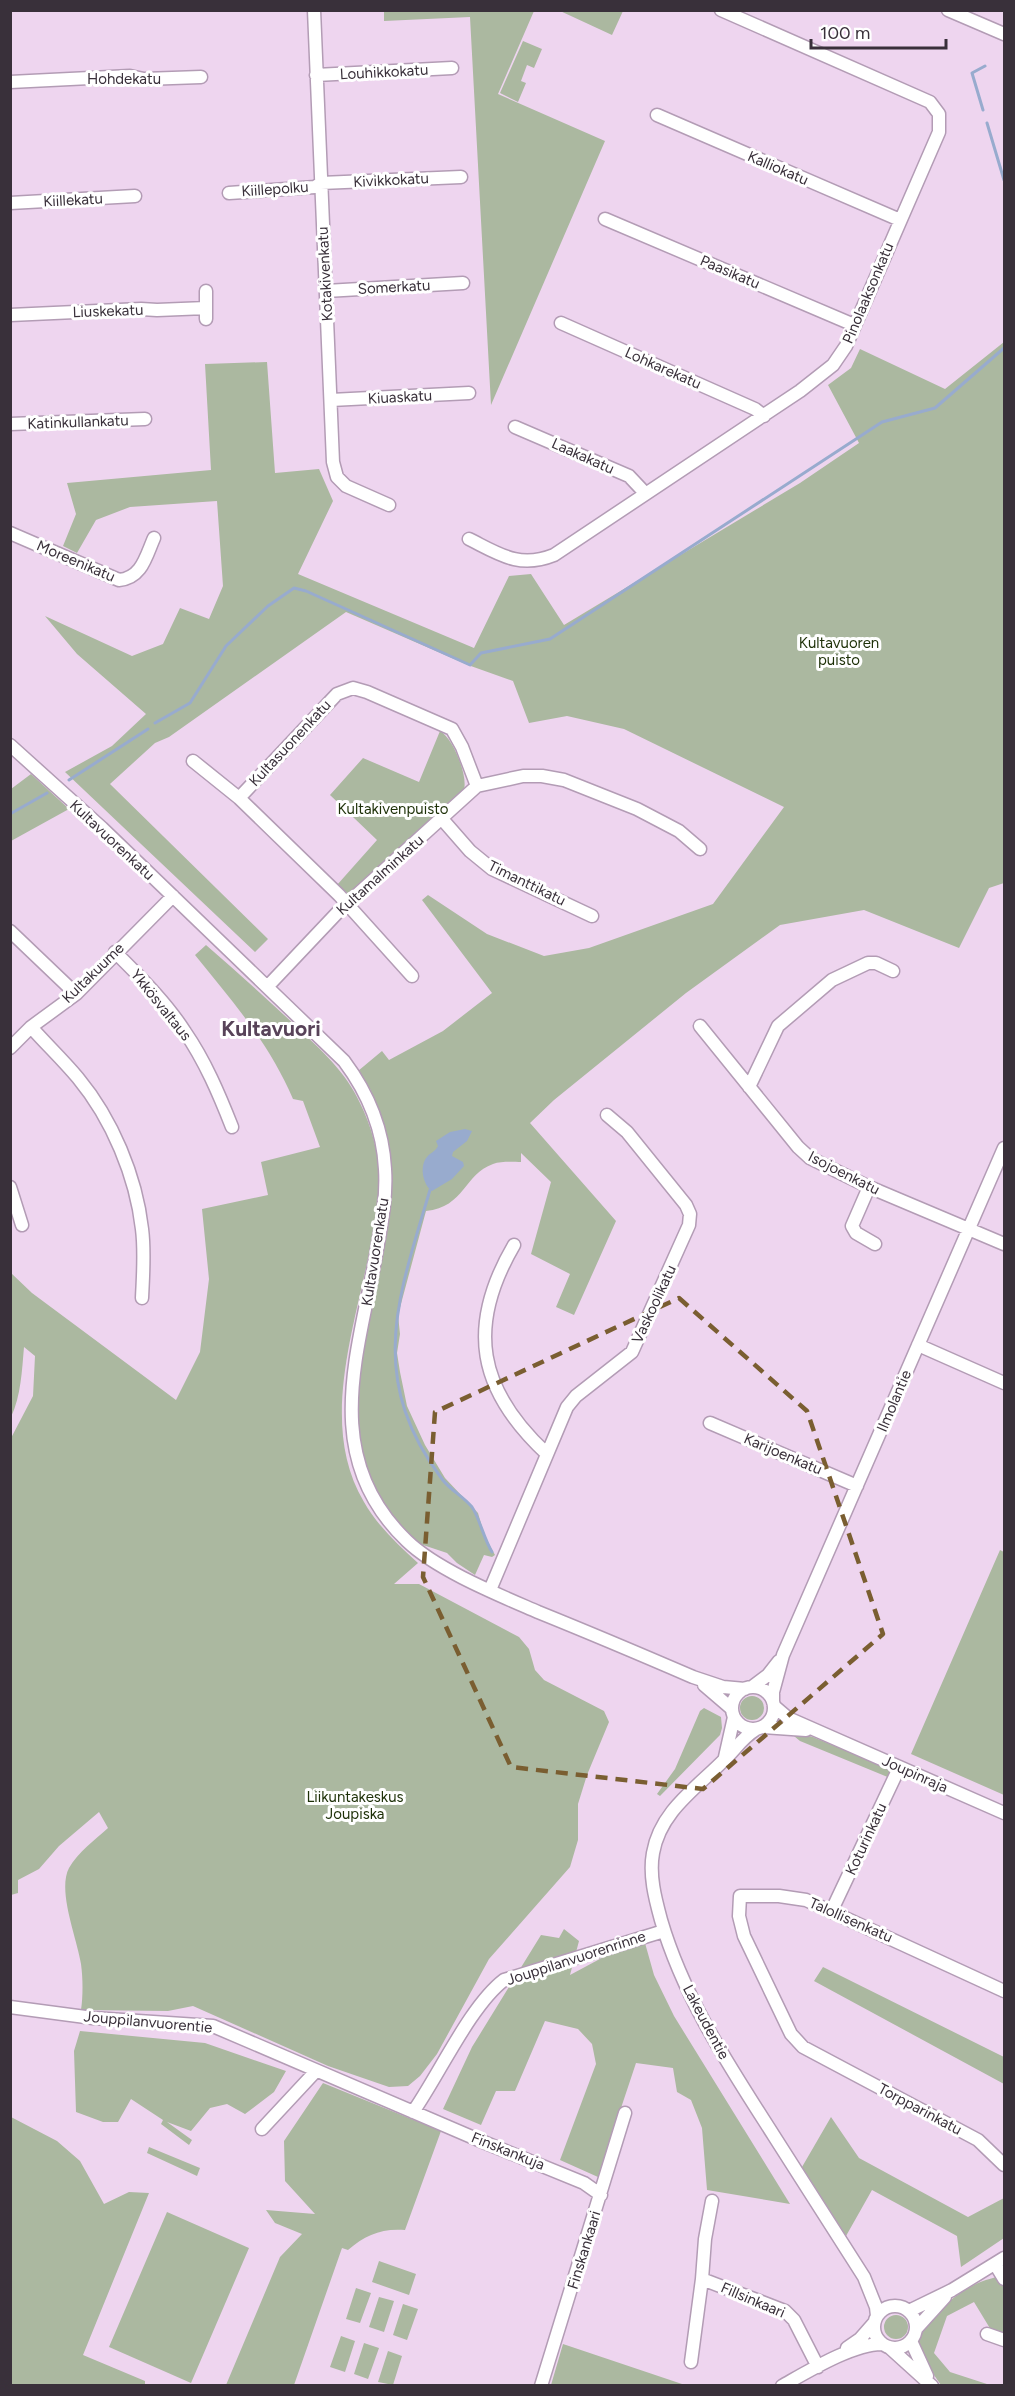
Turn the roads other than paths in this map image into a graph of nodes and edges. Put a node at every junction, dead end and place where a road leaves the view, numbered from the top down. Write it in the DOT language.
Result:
graph roads {
  1 [pos="314,10"];
  2 [pos="721,10"];
  3 [pos="948,10"];
  4 [pos="1005,34"];
  5 [pos="452,68"];
  6 [pos="316,75"];
  7 [pos="201,77"];
  8 [pos="10,82"];
  9 [pos="657,116"];
  10 [pos="461,177"];
  11 [pos="321,183"];
  12 [pos="229,193"];
  13 [pos="135,196"];
  14 [pos="10,203"];
  15 [pos="605,219"];
  16 [pos="900,220"];
  17 [pos="463,283"];
  18 [pos="206,291"];
  19 [pos="326,291"];
  20 [pos="10,315"];
  21 [pos="561,323"];
  22 [pos="855,325"];
  23 [pos="469,393"];
  24 [pos="331,400"];
  25 [pos="764,416"];
  26 [pos="145,419"];
  27 [pos="10,424"];
  28 [pos="515,427"];
  29 [pos="645,493"];
  30 [pos="389,505"];
  31 [pos="10,533"];
  32 [pos="154,537"];
  33 [pos="469,539"];
  34 [pos="10,745"];
  35 [pos="193,760"];
  36 [pos="477,786"];
  37 [pos="239,798"];
  38 [pos="442,819"];
  39 [pos="700,849"];
  40 [pos="173,896"];
  41 [pos="347,904"];
  42 [pos="592,916"];
  43 [pos="10,931"];
  44 [pos="115,952"];
  45 [pos="893,971"];
  46 [pos="411,976"];
  47 [pos="268,986"];
  48 [pos="76,994"];
  49 [pos="700,1026"];
  50 [pos="31,1027"];
  51 [pos="10,1048"];
  52 [pos="749,1087"];
  53 [pos="607,1115"];
  54 [pos="232,1127"];
  55 [pos="1005,1148"];
  56 [pos="10,1186"];
  57 [pos="869,1187"];
  58 [pos="22,1225"];
  59 [pos="969,1228"];
  60 [pos="875,1244"];
  61 [pos="1005,1244"];
  62 [pos="514,1245"];
  63 [pos="142,1298"];
  64 [pos="918,1345"];
  65 [pos="1005,1383"];
  66 [pos="710,1423"];
  67 [pos="547,1454"];
  68 [pos="857,1486"];
  69 [pos="490,1590"];
  70 [pos="783,1655"];
  71 [pos="693,1677"];
  72 [pos="748,1688"];
  73 [pos="774,1704"];
  74 [pos="733,1713"];
  75 [pos="759,1728"];
  76 [pos="825,1734"];
  77 [pos="724,1760"];
  78 [pos="899,1768"];
  79 [pos="1005,1813"];
  80 [pos="832,1910"];
  81 [pos="664,1931"];
  82 [pos="1005,1991"];
  83 [pos="10,2007"];
  84 [pos="829,2062"];
  85 [pos="316,2071"];
  86 [pos="412,2112"];
  87 [pos="625,2113"];
  88 [pos="262,2129"];
  89 [pos="1005,2165"];
  90 [pos="601,2194"];
  91 [pos="712,2201"];
  92 [pos="1000,2261"];
  93 [pos="864,2277"];
  94 [pos="702,2279"];
  95 [pos="1005,2279"];
  96 [pos="952,2290"];
  97 [pos="903,2309"];
  98 [pos="876,2319"];
  99 [pos="987,2334"];
  100 [pos="914,2335"];
  101 [pos="1005,2340"];
  102 [pos="886,2346"];
  103 [pos="691,2362"];
  104 [pos="823,2364"];
  105 [pos="541,2385"];
  106 [pos="782,2385"];
  107 [pos="932,2385"];
  1 -- 6 [label="street, Kotakivenkatu"];
  2 -- 16 [label="street, Pinolaaksonkatu"];
  3 -- 4 [label="street"];
  5 -- 6 [label="street, Louhikkokatu"];
  6 -- 11 [label="street, Kotakivenkatu"];
  7 -- 8 [label="street, Hohdekatu"];
  9 -- 16 [label="street, Kalliokatu"];
  10 -- 11 [label="street, Kivikkokatu"];
  11 -- 12 [label="street, Kiillepolku"];
  11 -- 19 [label="street, Kotakivenkatu"];
  13 -- 14 [label="street, Kiillekatu"];
  15 -- 22 [label="street, Paasikatu"];
  16 -- 22 [label="street, Pinolaaksonkatu"];
  17 -- 19 [label="street, Somerkatu"];
  18 -- 20 [label="street, Liuskekatu"];
  19 -- 24 [label="street, Kotakivenkatu"];
  21 -- 25 [label="street, Lohkarekatu"];
  22 -- 25 [label="street, Pinolaaksonkatu"];
  23 -- 24 [label="street, Kiuaskatu"];
  24 -- 30 [label="street, Kotakivenkatu"];
  25 -- 29 [label="street, Pinolaaksonkatu"];
  26 -- 27 [label="street, Katinkullankatu"];
  28 -- 29 [label="street, Laakakatu"];
  29 -- 33 [label="street, Pinolaaksonkatu"];
  31 -- 32 [label="street, Moreenikatu"];
  34 -- 40 [label="street, Kultavuorenkatu"];
  35 -- 37 [label="street, Kultasuonenkatu"];
  36 -- 37 [label="street, Kultasuonenkatu"];
  36 -- 38 [label="street, Kultamalminkatu"];
  36 -- 39 [label="street"];
  37 -- 41 [label="street, Kultasuonenkatu"];
  38 -- 41 [label="street, Kultamalminkatu"];
  38 -- 42 [label="street, Timanttikatu"];
  40 -- 44 [label="street, Kultakuume"];
  40 -- 47 [label="street, Kultavuorenkatu"];
  41 -- 46 [label="street, Kultasuonenkatu"];
  41 -- 47 [label="street, Kultamalminkatu"];
  43 -- 48 [label="street"];
  44 -- 48 [label="street, Kultakuume"];
  44 -- 54 [label="street, Ykkösvaltaus"];
  45 -- 52 [label="street"];
  47 -- 69 [label="street, Kultavuorenkatu"];
  48 -- 50 [label="street, Kultakuume"];
  49 -- 52 [label="street, Isojoenkatu"];
  50 -- 51 [label="street, Kultakuume"];
  50 -- 63 [label="street"];
  52 -- 57 [label="street, Isojoenkatu"];
  53 -- 67 [label="street, Vaskoolikatu"];
  55 -- 59 [label="street, Ilmolantie"];
  56 -- 58 [label="street"];
  57 -- 59 [label="street, Isojoenkatu"];
  57 -- 60 [label="street"];
  59 -- 61 [label="street, Isojoenkatu"];
  59 -- 64 [label="street, Ilmolantie"];
  62 -- 67 [label="street"];
  64 -- 65 [label="street"];
  64 -- 68 [label="street, Ilmolantie"];
  66 -- 68 [label="street, Karijoenkatu"];
  67 -- 69 [label="street, Vaskoolikatu"];
  68 -- 70 [label="street, Ilmolantie"];
  69 -- 71 [label="street, Kultavuorenkatu"];
  70 -- 72 [label="street, Ilmolantie"];
  70 -- 73 [label="street, Ilmolantie"];
  71 -- 72 [label="street, Kultavuorenkatu"];
  71 -- 74 [label="street, Kultavuorenkatu"];
  72 -- 73 [label="street"];
  72 -- 74 [label="street"];
  73 -- 75 [label="street"];
  73 -- 76 [label="street, Joupinraja"];
  74 -- 75 [label="street"];
  74 -- 77 [label="street"];
  75 -- 76 [label="street, Joupinraja"];
  75 -- 77 [label="street, Lakeudentie"];
  76 -- 78 [label="street, Joupinraja"];
  77 -- 81 [label="street, Lakeudentie"];
  78 -- 79 [label="street, Joupinraja"];
  78 -- 80 [label="street, Koturinkatu"];
  80 -- 82 [label="street, Talollisenkatu"];
  80 -- 84 [label="street, Talollisenkatu"];
  81 -- 86 [label="street, Jouppilanvuorenrinne"];
  81 -- 93 [label="street, Lakeudentie"];
  83 -- 85 [label="street, Jouppilanvuorentie"];
  84 -- 89 [label="street, Torpparinkatu"];
  85 -- 86 [label="street, Jouppilanvuorentie"];
  85 -- 88 [label="street"];
  86 -- 90 [label="street, Finskankuja"];
  87 -- 90 [label="street, Finskankaari"];
  90 -- 105 [label="street, Finskankaari"];
  91 -- 94 [label="street, Fillsinkaari"];
  92 -- 95 [label="street"];
  92 -- 96 [label="street"];
  93 -- 97 [label="street, Lakeudentie"];
  93 -- 98 [label="street, Lakeudentie"];
  94 -- 103 [label="street"];
  94 -- 104 [label="street, Fillsinkaari"];
  96 -- 97 [label="street"];
  96 -- 100 [label="street"];
  97 -- 98 [label="street"];
  97 -- 100 [label="street"];
  98 -- 102 [label="street"];
  98 -- 104 [label="street"];
  99 -- 101 [label="street"];
  100 -- 102 [label="street"];
  100 -- 107 [label="street"];
  102 -- 104 [label="street"];
  102 -- 107 [label="street"];
  104 -- 106 [label="street"];
}
